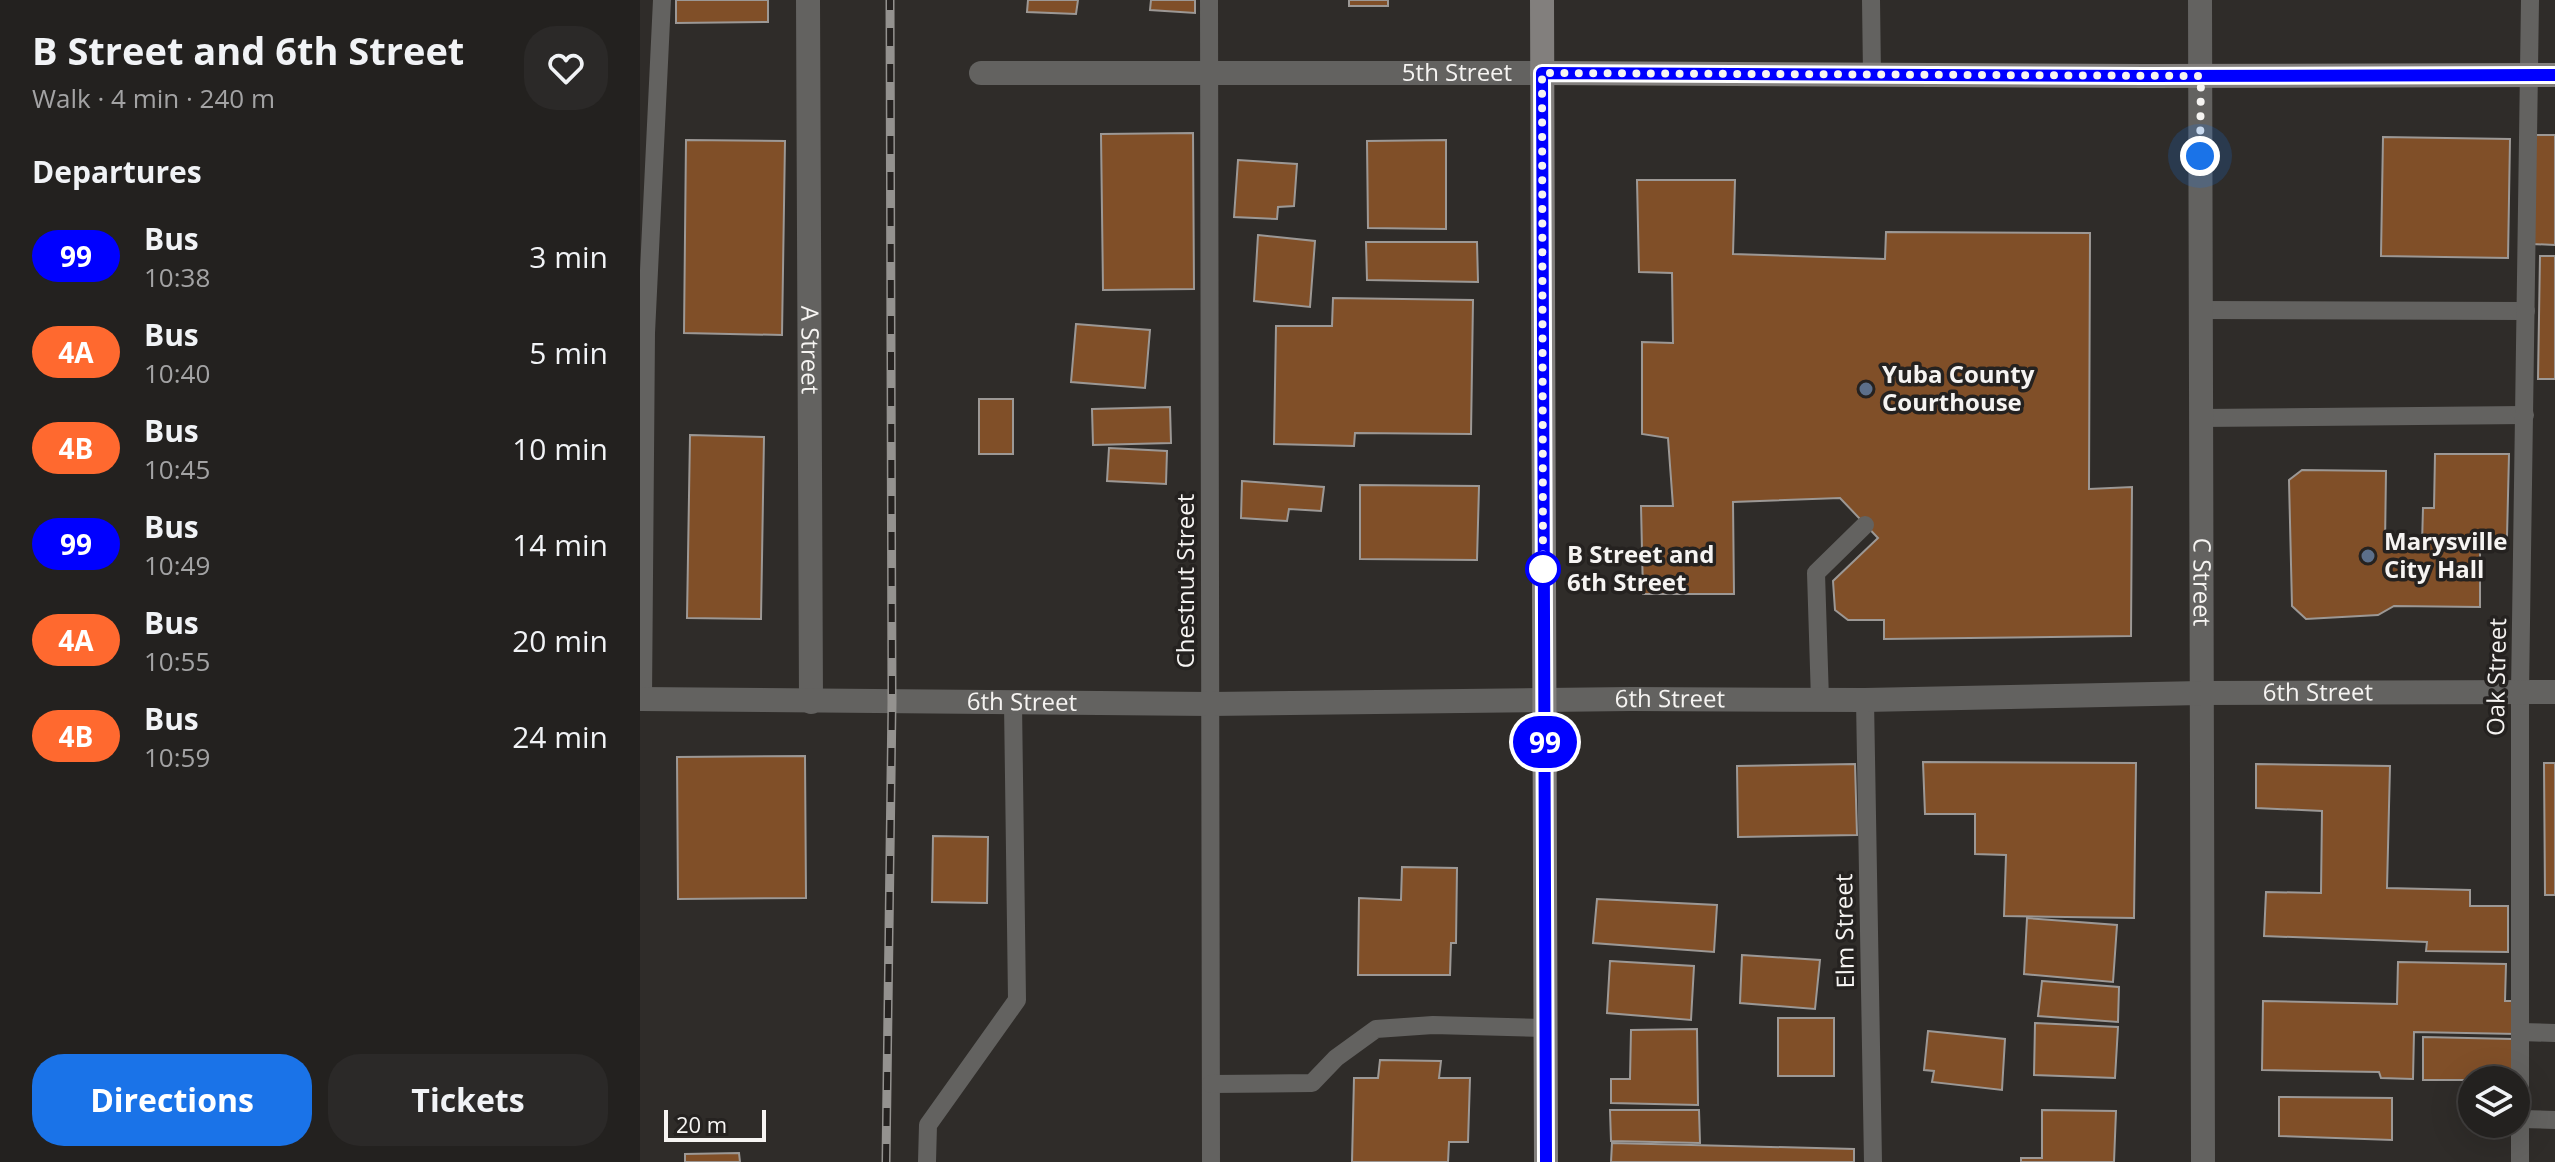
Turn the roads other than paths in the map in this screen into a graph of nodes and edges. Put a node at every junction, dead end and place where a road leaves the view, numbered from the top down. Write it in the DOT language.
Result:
graph roads {
  1 [pos="662,0"];
  2 [pos="808,0"];
  3 [pos="1209,0"];
  4 [pos="1542,0"];
  5 [pos="1871,0"];
  6 [pos="2200,0"];
  7 [pos="2530,0"];
  8 [pos="981,73"];
  9 [pos="1209,73"];
  10 [pos="1542,73"];
  11 [pos="1872,75"];
  12 [pos="2530,75"];
  13 [pos="2555,75"];
  14 [pos="2201,76"];
  15 [pos="2201,310"];
  16 [pos="2526,311"];
  17 [pos="2525,415"];
  18 [pos="2201,418"];
  19 [pos="642,476"];
  20 [pos="1865,525"];
  21 [pos="2520,692"];
  22 [pos="2555,692"];
  23 [pos="2201,693"];
  24 [pos="641,699"];
  25 [pos="1820,700"];
  26 [pos="1865,700"];
  27 [pos="1545,701"];
  28 [pos="811,702"];
  29 [pos="1013,703"];
  30 [pos="1210,704"];
  31 [pos="1545,1028"];
  32 [pos="2520,1032"];
  33 [pos="2555,1033"];
  34 [pos="2520,1066"];
  35 [pos="1211,1084"];
  36 [pos="2530,1119"];
  37 [pos="2555,1120"];
  38 [pos="2521,1138"];
  39 [pos="927,1162"];
  40 [pos="1211,1162"];
  41 [pos="1546,1162"];
  42 [pos="1873,1162"];
  43 [pos="2203,1162"];
  44 [pos="2520,1162"];
  1 -- 19 [label="lane"];
  2 -- 28 [label="street, A Street"];
  3 -- 9 [label="lane, Chestnut Street"];
  4 -- 10 [label="main road"];
  5 -- 11 [label="lane"];
  6 -- 14 [label="street, C Street"];
  7 -- 12 [label="lane, Oak Street"];
  8 -- 9 [label="street, 5th Street"];
  9 -- 10 [label="street, 5th Street"];
  9 -- 30 [label="lane, Chestnut Street"];
  10 -- 11 [label="main road, 5th Street"];
  10 -- 27 [label="main road"];
  11 -- 14 [label="main road, 5th Street"];
  12 -- 13 [label="main road, 5th Street"];
  12 -- 14 [label="main road, 5th Street"];
  12 -- 16 [label="lane, Oak Street"];
  14 -- 15 [label="street, C Street"];
  15 -- 16 [label="lane"];
  15 -- 18 [label="street, C Street"];
  16 -- 17 [label="lane, Oak Street"];
  17 -- 18 [label="lane"];
  17 -- 21 [label="lane, Oak Street"];
  18 -- 23 [label="street, C Street"];
  19 -- 24 [label="lane"];
  20 -- 25 [label="lane"];
  21 -- 22 [label="street, 6th Street"];
  21 -- 23 [label="street, 6th Street"];
  21 -- 32 [label="lane, Oak Street"];
  23 -- 26 [label="street, 6th Street"];
  23 -- 43 [label="street, C Street"];
  24 -- 28 [label="street, 6th Street"];
  25 -- 26 [label="street, 6th Street"];
  25 -- 27 [label="street, 6th Street"];
  26 -- 42 [label="lane, Elm Street"];
  27 -- 30 [label="street, 6th Street"];
  27 -- 31 [label="main road"];
  28 -- 29 [label="street, 6th Street"];
  29 -- 30 [label="street, 6th Street"];
  29 -- 39 [label="lane"];
  30 -- 35 [label="lane, Chestnut Street"];
  31 -- 35 [label="lane"];
  31 -- 41 [label="main road"];
  32 -- 33 [label="lane"];
  32 -- 34 [label="lane, Oak Street"];
  35 -- 40 [label="lane, Chestnut Street"];
  36 -- 37 [label="lane"];
  38 -- 44 [label="lane, Oak Street"];
}
